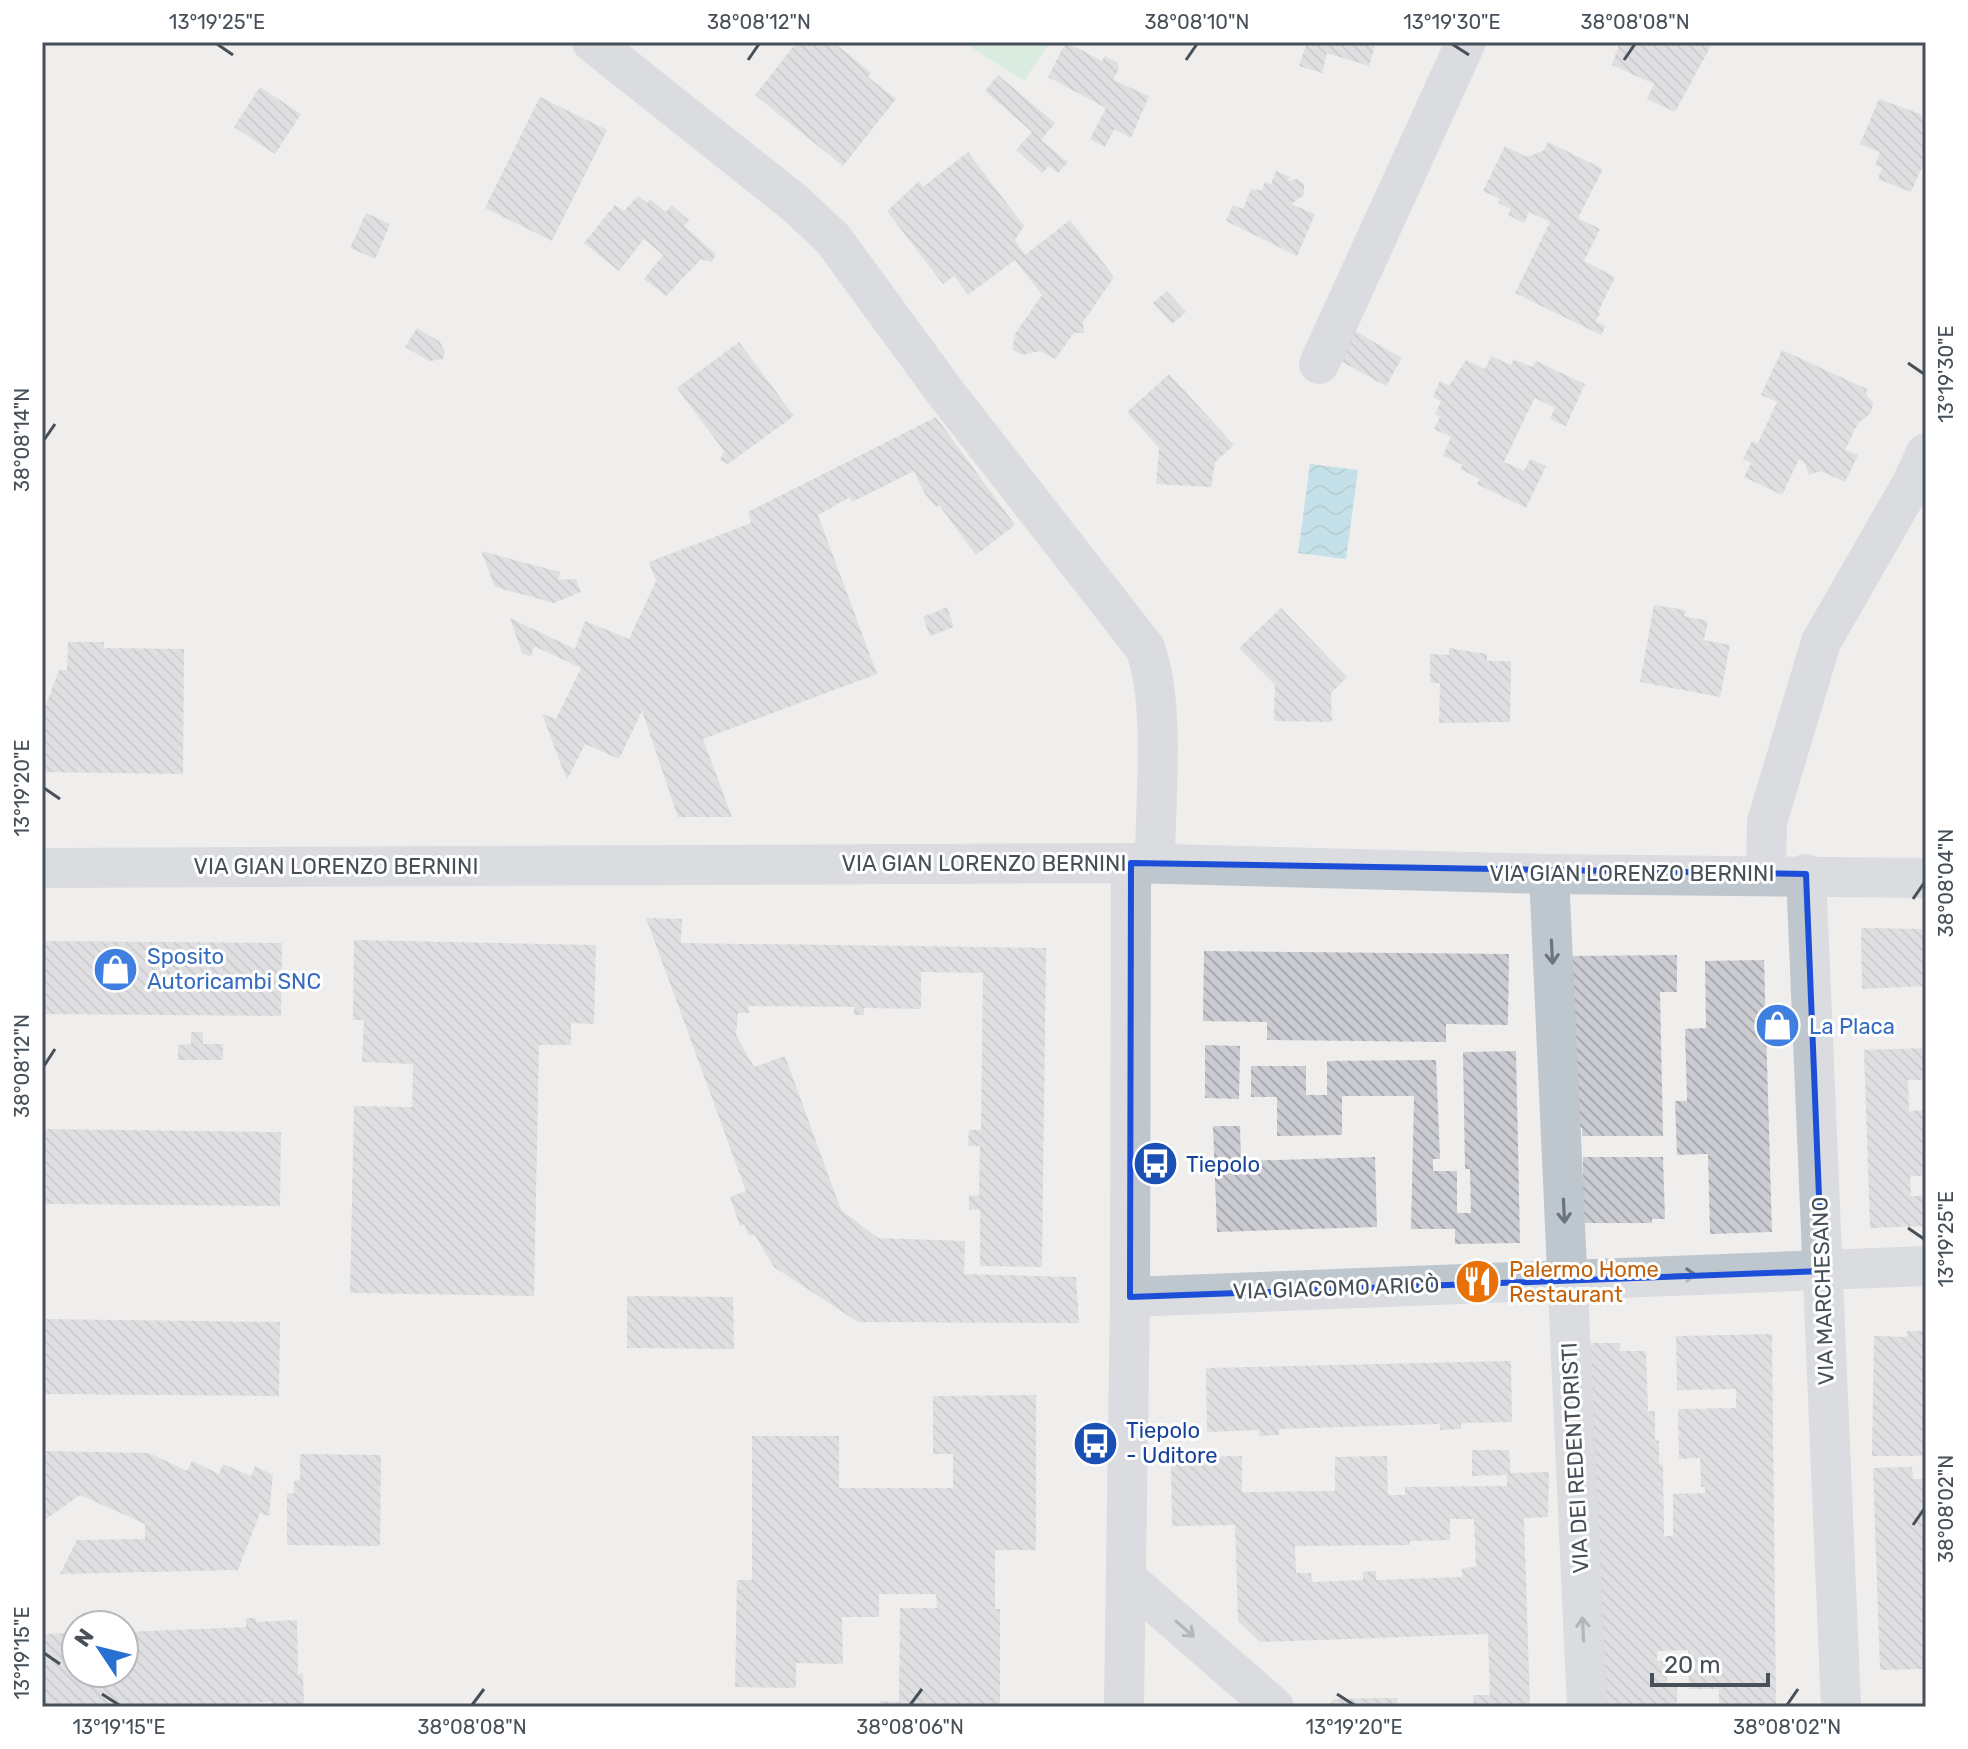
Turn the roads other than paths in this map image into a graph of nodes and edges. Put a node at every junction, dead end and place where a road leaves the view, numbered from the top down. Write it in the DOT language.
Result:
graph roads {
  1 [pos="592,42"];
  2 [pos="1466,42"];
  3 [pos="1319,364"];
  4 [pos="1926,453"];
  5 [pos="1143,863"];
  6 [pos="42,868"];
  7 [pos="1549,874"];
  8 [pos="1766,874"];
  9 [pos="1806,874"];
  10 [pos="1926,878"];
  11 [pos="1926,1266"];
  12 [pos="1822,1271"];
  13 [pos="1567,1278"];
  14 [pos="1130,1297"];
  15 [pos="1126,1578"];
  16 [pos="1124,1707"];
  17 [pos="1274,1707"];
  18 [pos="1587,1707"];
  19 [pos="1841,1707"];
  1 -- 5 [label="street"];
  2 -- 3 [label="street"];
  4 -- 8 [label="street"];
  5 -- 6 [label="street, VIA GIAN LORENZO BERNINI"];
  5 -- 7 [label="street, VIA GIAN LORENZO BERNINI"];
  5 -- 14 [label="street"];
  7 -- 8 [label="street, VIA GIAN LORENZO BERNINI"];
  7 -- 13 [label="street, VIA DEI REDENTORISTI, one-way"];
  8 -- 9 [label="street, VIA GIAN LORENZO BERNINI"];
  9 -- 10 [label="street, VIA GIAN LORENZO BERNINI"];
  9 -- 12 [label="street, VIA MARCHESANO"];
  11 -- 12 [label="street, VIA GIACOMO ARICÒ"];
  13 -- 12 [label="street, VIA GIACOMO ARICÒ, one-way"];
  12 -- 19 [label="street, VIA MARCHESANO"];
  13 -- 14 [label="street, VIA GIACOMO ARICÒ"];
  18 -- 13 [label="street, VIA DEI REDENTORISTI, one-way"];
  14 -- 15 [label="street"];
  15 -- 16 [label="street"];
  15 -- 17 [label="street, one-way"];
}
